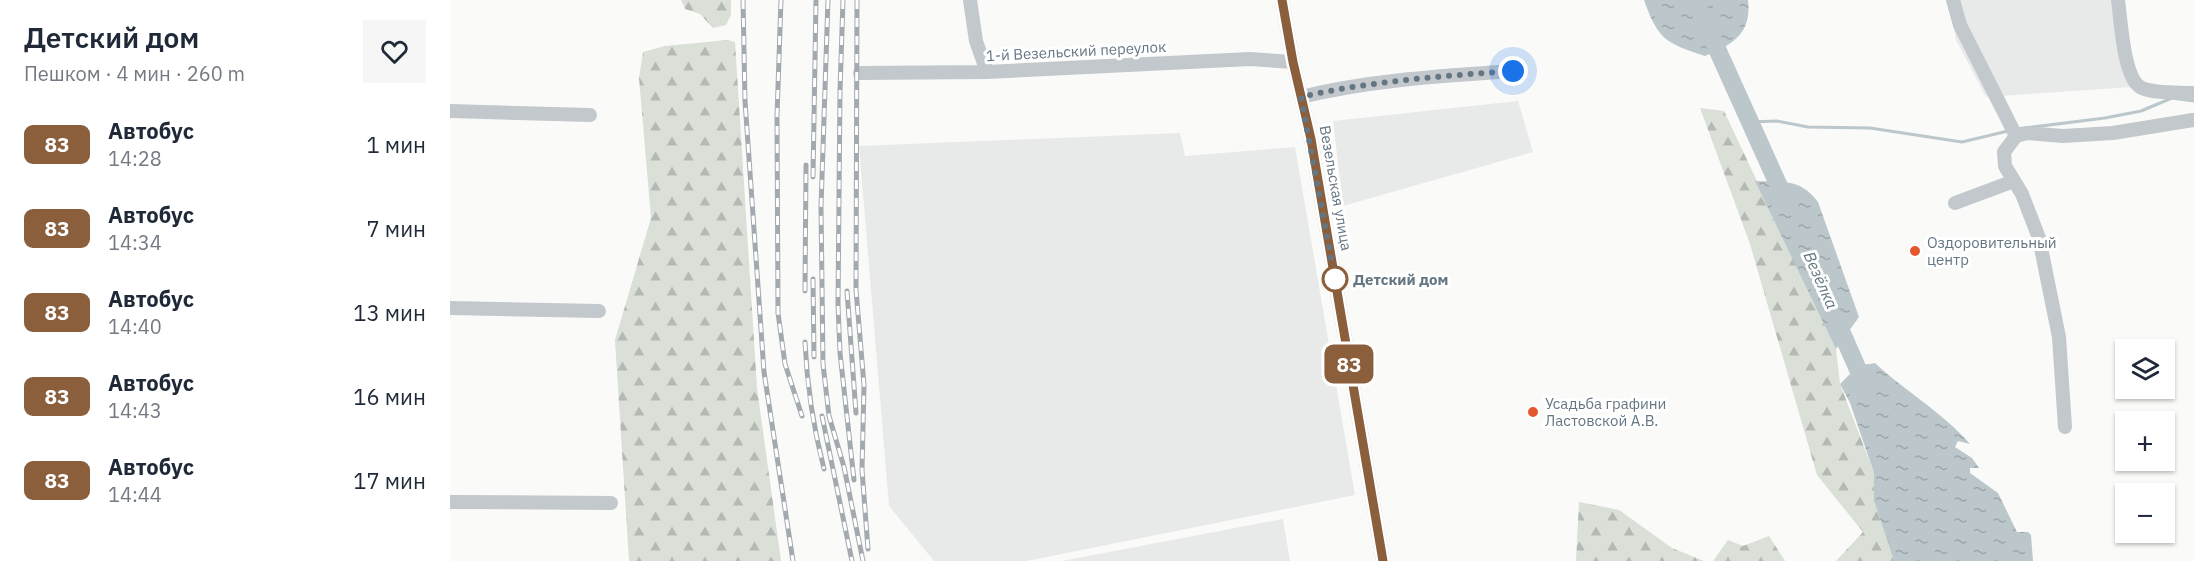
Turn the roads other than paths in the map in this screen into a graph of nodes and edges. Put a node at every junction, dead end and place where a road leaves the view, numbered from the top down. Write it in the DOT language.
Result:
graph roads {
  1 [pos="970,0"];
  2 [pos="1282,0"];
  3 [pos="1953,0"];
  4 [pos="2118,0"];
  5 [pos="1293,62"];
  6 [pos="1513,71"];
  7 [pos="987,72"];
  8 [pos="860,73"];
  9 [pos="2194,93"];
  10 [pos="1301,97"];
  11 [pos="450,111"];
  12 [pos="590,115"];
  13 [pos="2194,121"];
  14 [pos="2016,136"];
  15 [pos="2014,181"];
  16 [pos="1954,203"];
  17 [pos="450,308"];
  18 [pos="599,311"];
  19 [pos="2065,427"];
  20 [pos="450,502"];
  21 [pos="611,503"];
  22 [pos="1383,561"];
  1 -- 7 [label="street"];
  2 -- 5 [label="street, Везельская улица"];
  3 -- 14 [label="street"];
  4 -- 9 [label="street"];
  5 -- 7 [label="street, 1-й Везельский переулок"];
  5 -- 10 [label="street, Везельская улица"];
  6 -- 10 [label="street"];
  7 -- 8 [label="street, 1-й Везельский переулок"];
  10 -- 22 [label="street, Везельская улица"];
  11 -- 12 [label="street"];
  13 -- 14 [label="street"];
  14 -- 15 [label="street"];
  15 -- 16 [label="street"];
  15 -- 19 [label="street"];
  17 -- 18 [label="street"];
  20 -- 21 [label="street"];
}
